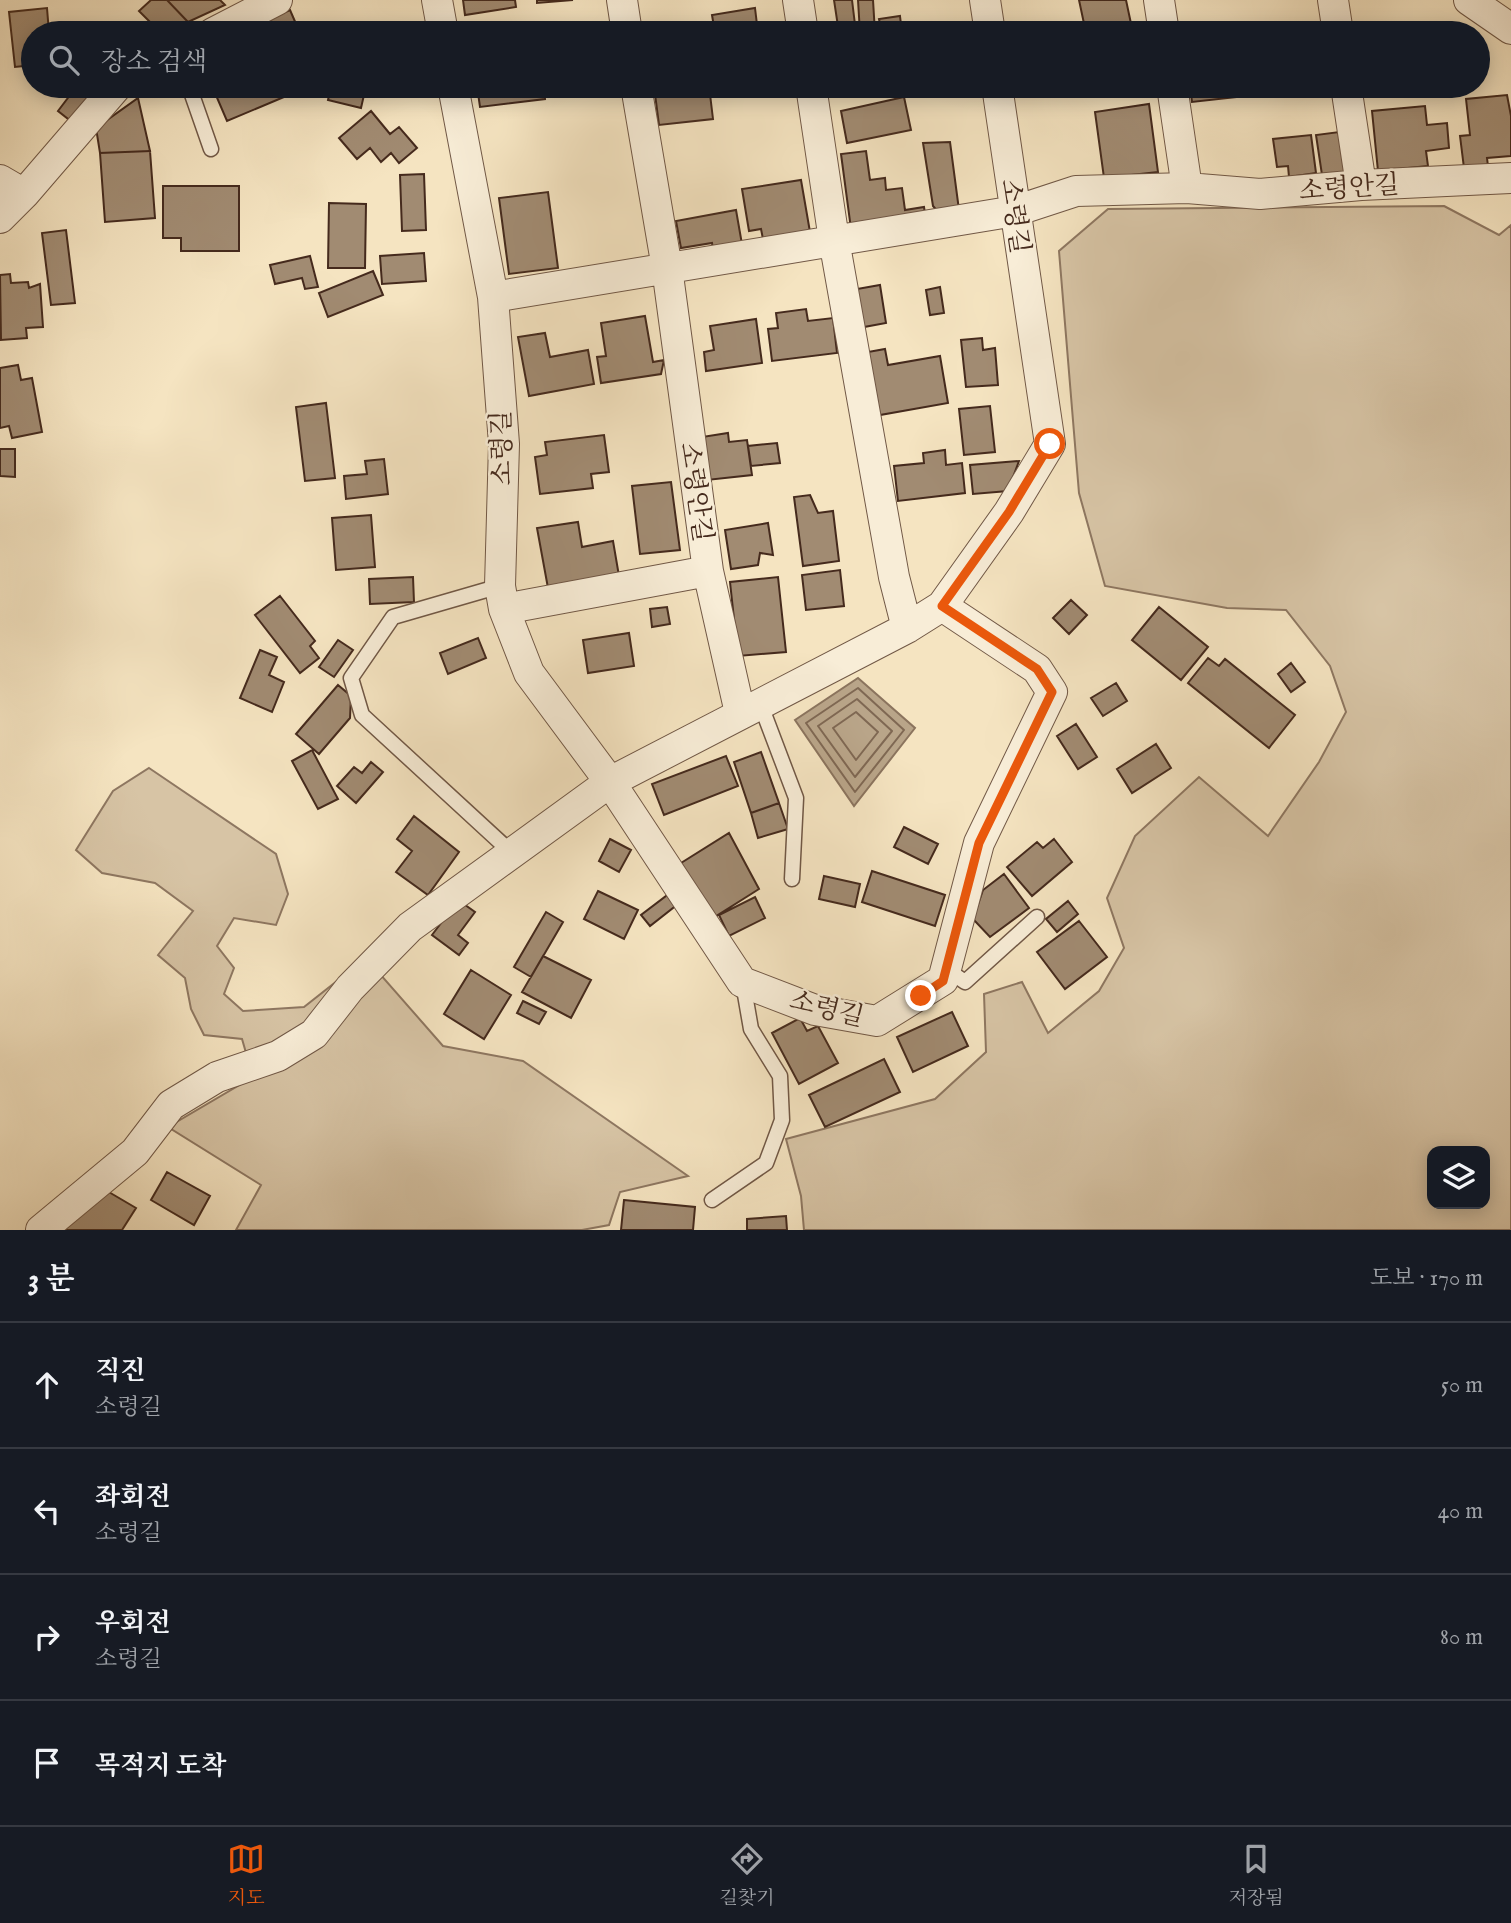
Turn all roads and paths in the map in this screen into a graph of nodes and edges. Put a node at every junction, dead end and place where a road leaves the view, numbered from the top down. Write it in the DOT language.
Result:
graph roads {
  1 [pos="277,0"];
  2 [pos="437,0"];
  3 [pos="622,0"];
  4 [pos="798,0"];
  5 [pos="985,0"];
  6 [pos="1159,0"];
  7 [pos="1334,0"];
  8 [pos="1469,0"];
  9 [pos="236,21"];
  10 [pos="441,21"];
  11 [pos="626,21"];
  12 [pos="801,21"];
  13 [pos="988,21"];
  14 [pos="1162,21"];
  15 [pos="1337,21"];
  16 [pos="1511,29"];
  17 [pos="105,98"];
  18 [pos="193,98"];
  19 [pos="455,98"];
  20 [pos="638,98"];
  21 [pos="813,98"];
  22 [pos="1000,98"];
  23 [pos="1174,98"];
  24 [pos="1348,98"];
  25 [pos="211,149"];
  26 [pos="1511,178"];
  27 [pos="1361,185"];
  28 [pos="12,187"];
  29 [pos="1187,188"];
  30 [pos="1015,211"];
  31 [pos="0,218"];
  32 [pos="834,240"];
  33 [pos="667,268"];
  34 [pos="493,297"];
  35 [pos="708,571"];
  36 [pos="502,598"];
  37 [pos="942,606"];
  38 [pos="907,628"];
  39 [pos="750,708"];
  40 [pos="610,782"];
  41 [pos="512,853"];
  42 [pos="792,879"];
  43 [pos="1037,917"];
  44 [pos="946,969"];
  45 [pos="742,982"];
  46 [pos="712,1200"];
  47 [pos="41,1230"];
  1 -- 9 [label="street"];
  2 -- 10 [label="street"];
  3 -- 11 [label="street"];
  4 -- 12 [label="street"];
  5 -- 13 [label="street"];
  6 -- 14 [label="street"];
  7 -- 15 [label="street"];
  8 -- 16 [label="street"];
  17 -- 28 [label="street"];
  18 -- 25 [label="lane"];
  19 -- 34 [label="street, 소령길"];
  20 -- 33 [label="street, 소령안길"];
  21 -- 32 [label="street"];
  22 -- 30 [label="street, 소령길"];
  23 -- 29 [label="street"];
  24 -- 27 [label="street"];
  26 -- 27 [label="street, 소령안길"];
  27 -- 29 [label="street, 소령안길"];
  28 -- 31 [label="street"];
  29 -- 30 [label="street, 소령안길"];
  30 -- 32 [label="street, 소령안길"];
  30 -- 37 [label="street, 소령길"];
  32 -- 33 [label="street, 소령안길"];
  32 -- 38 [label="street"];
  33 -- 34 [label="street, 소령안길"];
  33 -- 35 [label="street, 소령안길"];
  34 -- 36 [label="street, 소령길"];
  35 -- 36 [label="street"];
  35 -- 39 [label="street, 소령안길"];
  36 -- 40 [label="street, 소령길"];
  36 -- 41 [label="lane"];
  37 -- 38 [label="street, 소령길"];
  37 -- 44 [label="street, 소령길"];
  38 -- 39 [label="street, 소령길"];
  39 -- 40 [label="street, 소령길"];
  39 -- 42 [label="lane"];
  40 -- 41 [label="street"];
  40 -- 45 [label="street, 소령길"];
  41 -- 47 [label="street"];
  43 -- 44 [label="lane"];
  44 -- 45 [label="street, 소령길"];
  45 -- 46 [label="lane"];
}
